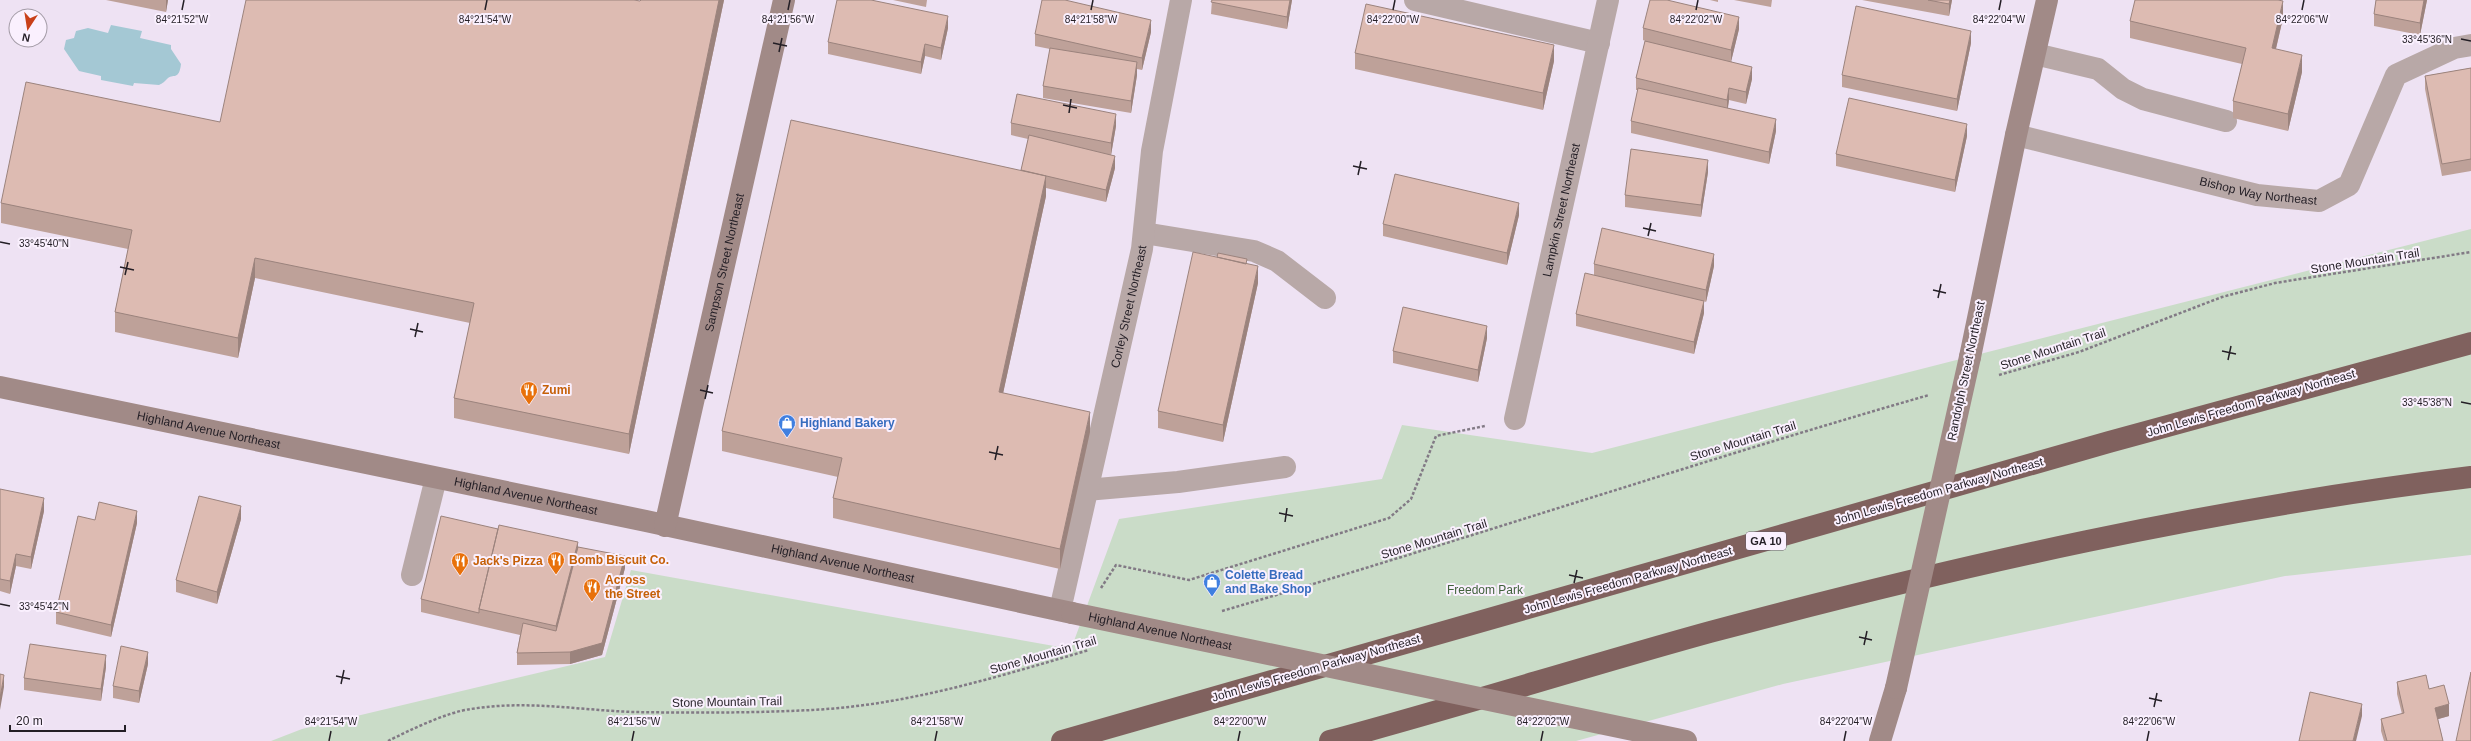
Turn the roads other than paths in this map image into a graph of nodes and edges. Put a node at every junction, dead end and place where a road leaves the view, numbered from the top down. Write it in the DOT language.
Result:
graph roads {
  1 [pos="784,0"];
  2 [pos="1181,0"];
  3 [pos="1415,0"];
  4 [pos="1608,0"];
  5 [pos="2047,0"];
  6 [pos="1598,43"];
  7 [pos="2471,44"];
  8 [pos="2034,54"];
  9 [pos="2226,121"];
  10 [pos="2016,135"];
  11 [pos="1144,233"];
  12 [pos="1325,298"];
  13 [pos="2471,343"];
  14 [pos="0,387"];
  15 [pos="1515,419"];
  16 [pos="1286,467"];
  17 [pos="436,478"];
  18 [pos="2471,478"];
  19 [pos="1086,490"];
  20 [pos="665,526"];
  21 [pos="412,575"];
  22 [pos="1066,612"];
  23 [pos="1062,741"];
  24 [pos="1330,741"];
  25 [pos="1686,741"];
  26 [pos="1880,741"];
  1 -- 20 [label="main road, Sampson Street Northeast"];
  2 -- 11 [label="street, Corley Street Northeast"];
  3 -- 6 [label="street"];
  4 -- 6 [label="street, Lampkin Street Northeast"];
  5 -- 8 [label="main road, Randolph Street Northeast"];
  6 -- 15 [label="street, Lampkin Street Northeast"];
  7 -- 10 [label="street, Bishop Way Northeast"];
  8 -- 9 [label="street"];
  8 -- 10 [label="main road, Randolph Street Northeast"];
  10 -- 26 [label="main road, Randolph Street Northeast, bridge"];
  11 -- 12 [label="street"];
  11 -- 19 [label="street, Corley Street Northeast"];
  13 -- 23 [label="highway, John Lewis Freedom Parkway Northeast / GA 10"];
  14 -- 17 [label="main road, Highland Avenue Northeast"];
  16 -- 19 [label="street"];
  17 -- 20 [label="main road, Highland Avenue Northeast"];
  17 -- 21 [label="street"];
  18 -- 24 [label="highway"];
  19 -- 22 [label="street, Corley Street Northeast"];
  20 -- 22 [label="main road, Highland Avenue Northeast"];
  22 -- 25 [label="main road, Highland Avenue Northeast, bridge"];
}
